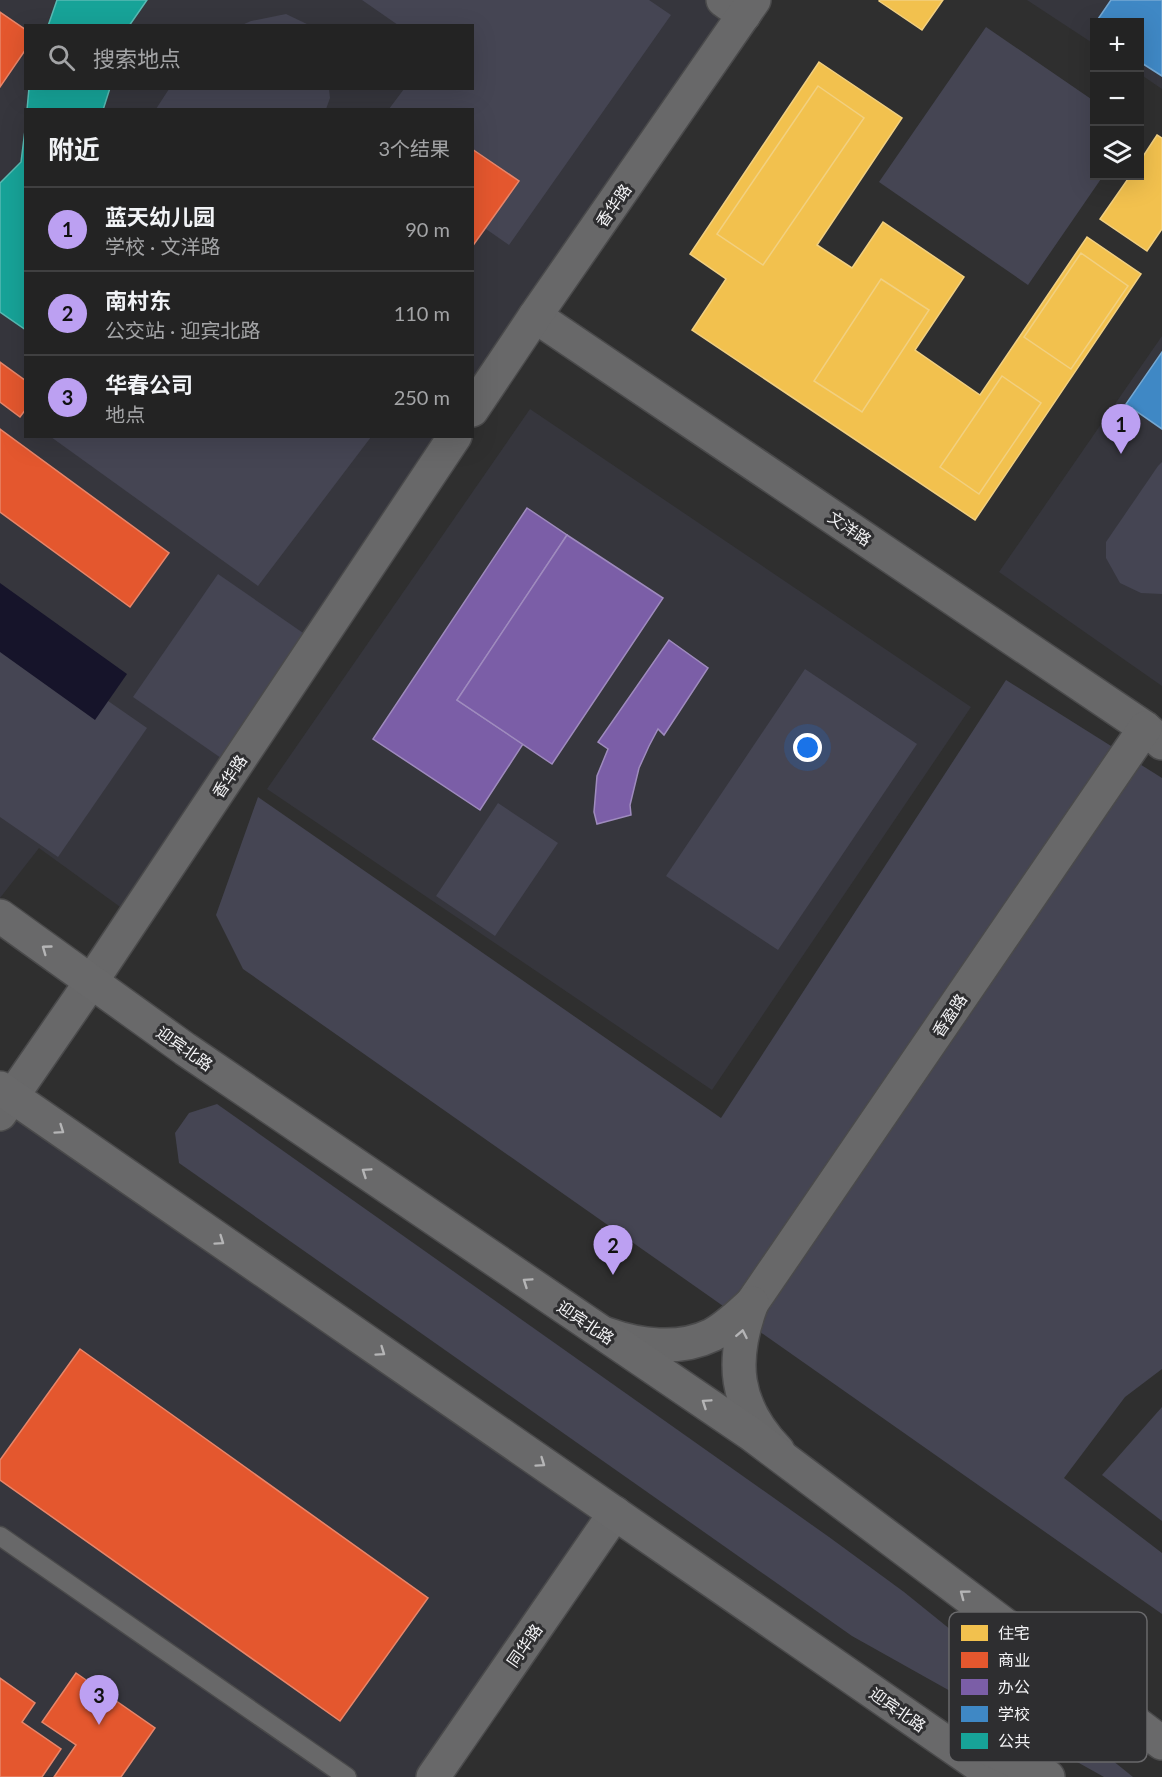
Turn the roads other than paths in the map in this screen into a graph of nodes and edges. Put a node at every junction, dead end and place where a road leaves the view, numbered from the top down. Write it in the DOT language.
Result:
graph roads {
  1 [pos="741,5"];
  2 [pos="535,316"];
  3 [pos="474,407"];
  4 [pos="454,438"];
  5 [pos="1154,735"];
  6 [pos="0,916"];
  7 [pos="92,982"];
  8 [pos="4,1099"];
  9 [pos="752,1303"];
  10 [pos="601,1332"];
  11 [pos="788,1461"];
  12 [pos="615,1514"];
  13 [pos="0,1536"];
  14 [pos="989,1612"];
  15 [pos="885,1700"];
  16 [pos="1147,1720"];
  17 [pos="949,1730"];
  18 [pos="1162,1730"];
  19 [pos="1147,1732"];
  20 [pos="1162,1743"];
  21 [pos="949,1744"];
  22 [pos="974,1762"];
  23 [pos="1016,1762"];
  24 [pos="347,1777"];
  25 [pos="433,1777"];
  26 [pos="996,1777"];
  27 [pos="1048,1777"];
  1 -- 2 [label="street, 香华路"];
  2 -- 3 [label="street, 香华路"];
  2 -- 5 [label="street, 文洋路"];
  4 -- 7 [label="street, 香华路"];
  5 -- 9 [label="street, 香盈路"];
  7 -- 6 [label="main road, 迎宾北路, one-way"];
  7 -- 8 [label="street, 香华路"];
  10 -- 7 [label="main road, 迎宾北路, one-way"];
  8 -- 12 [label="main road, 迎宾北路, one-way"];
  9 -- 10 [label="street"];
  11 -- 9 [label="street, one-way"];
  11 -- 10 [label="main road, 迎宾北路, one-way"];
  14 -- 11 [label="main road, 迎宾北路, one-way"];
  12 -- 15 [label="main road, 迎宾北路"];
  12 -- 25 [label="street, 同华路"];
  13 -- 24 [label="lane"];
  15 -- 17 [label="main road"];
  15 -- 21 [label="main road, 迎宾北路"];
  16 -- 18 [label="main road"];
  19 -- 20 [label="main road, 迎宾北路"];
  22 -- 26 [label="main road, 迎宾北路"];
  23 -- 27 [label="main road"];
}
